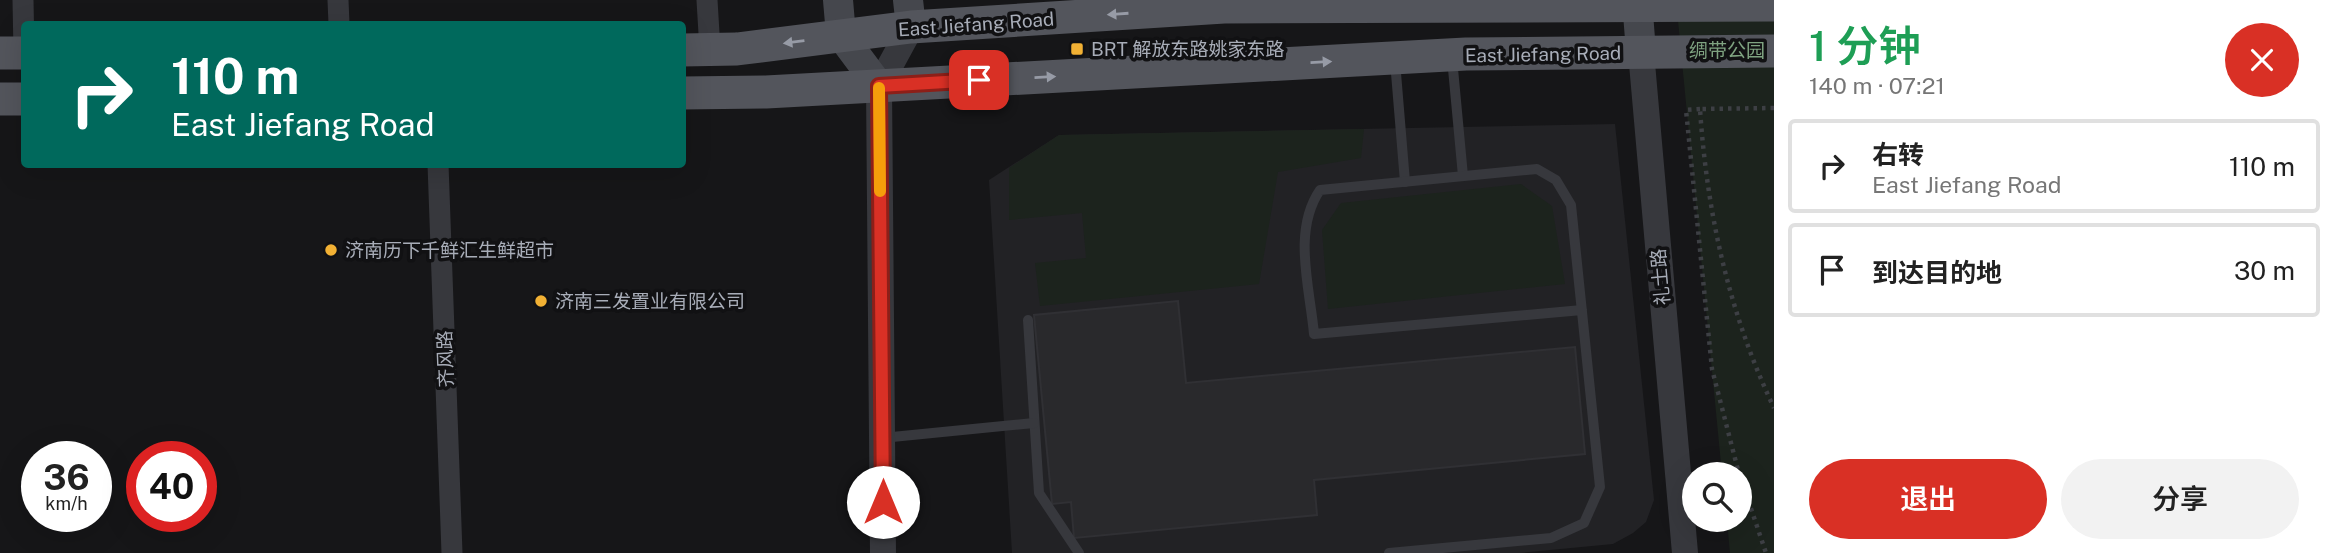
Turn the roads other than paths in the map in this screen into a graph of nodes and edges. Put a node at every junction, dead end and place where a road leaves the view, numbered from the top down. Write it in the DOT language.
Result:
graph roads {
  1 [pos="23,0"];
  2 [pos="338,0"];
  3 [pos="707,0"];
  4 [pos="838,0"];
  5 [pos="1637,3"];
  6 [pos="1360,4"];
  7 [pos="1774,5"];
  8 [pos="910,14"];
  9 [pos="23,21"];
  10 [pos="339,21"];
  11 [pos="841,35"];
  12 [pos="696,50"];
  13 [pos="1774,51"];
  14 [pos="1641,52"];
  15 [pos="0,53"];
  16 [pos="21,53"];
  17 [pos="1452,55"];
  18 [pos="1395,58"];
  19 [pos="879,86"];
  20 [pos="686,93"];
  21 [pos="0,99"];
  22 [pos="21,99"];
  23 [pos="438,168"];
  24 [pos="1463,176"];
  25 [pos="1405,182"];
  26 [pos="1582,310"];
  27 [pos="1028,320"];
  28 [pos="1034,424"];
  29 [pos="882,438"];
  30 [pos="452,553"];
  31 [pos="883,553"];
  32 [pos="1079,553"];
  33 [pos="1390,553"];
  34 [pos="1685,553"];
  1 -- 9 [label="street"];
  2 -- 10 [label="street"];
  3 -- 12 [label="street"];
  4 -- 11 [label="main road"];
  5 -- 6 [label="main road, East Jiefang Road"];
  5 -- 7 [label="main road, East Jiefang Road"];
  5 -- 14 [label="main road, 礼士路"];
  6 -- 8 [label="main road, East Jiefang Road, one-way"];
  8 -- 11 [label="main road, East Jiefang Road"];
  8 -- 19 [label="street"];
  11 -- 12 [label="main road, East Jiefang Road, one-way"];
  11 -- 19 [label="main road"];
  13 -- 14 [label="main road, East Jiefang Road"];
  14 -- 17 [label="main road, East Jiefang Road"];
  14 -- 34 [label="street, 礼士路"];
  15 -- 16 [label="main road"];
  17 -- 18 [label="main road, East Jiefang Road"];
  17 -- 24 [label="lane"];
  19 -- 18 [label="main road, East Jiefang Road, one-way"];
  18 -- 25 [label="lane"];
  19 -- 20 [label="main road, East Jiefang Road"];
  19 -- 29 [label="street"];
  21 -- 22 [label="main road"];
  23 -- 30 [label="street, 齐风路"];
  24 -- 25 [label="lane"];
  24 -- 26 [label="lane"];
  25 -- 26 [label="lane"];
  26 -- 33 [label="lane"];
  27 -- 28 [label="lane"];
  28 -- 29 [label="lane"];
  28 -- 32 [label="lane"];
  29 -- 31 [label="street"];
}
